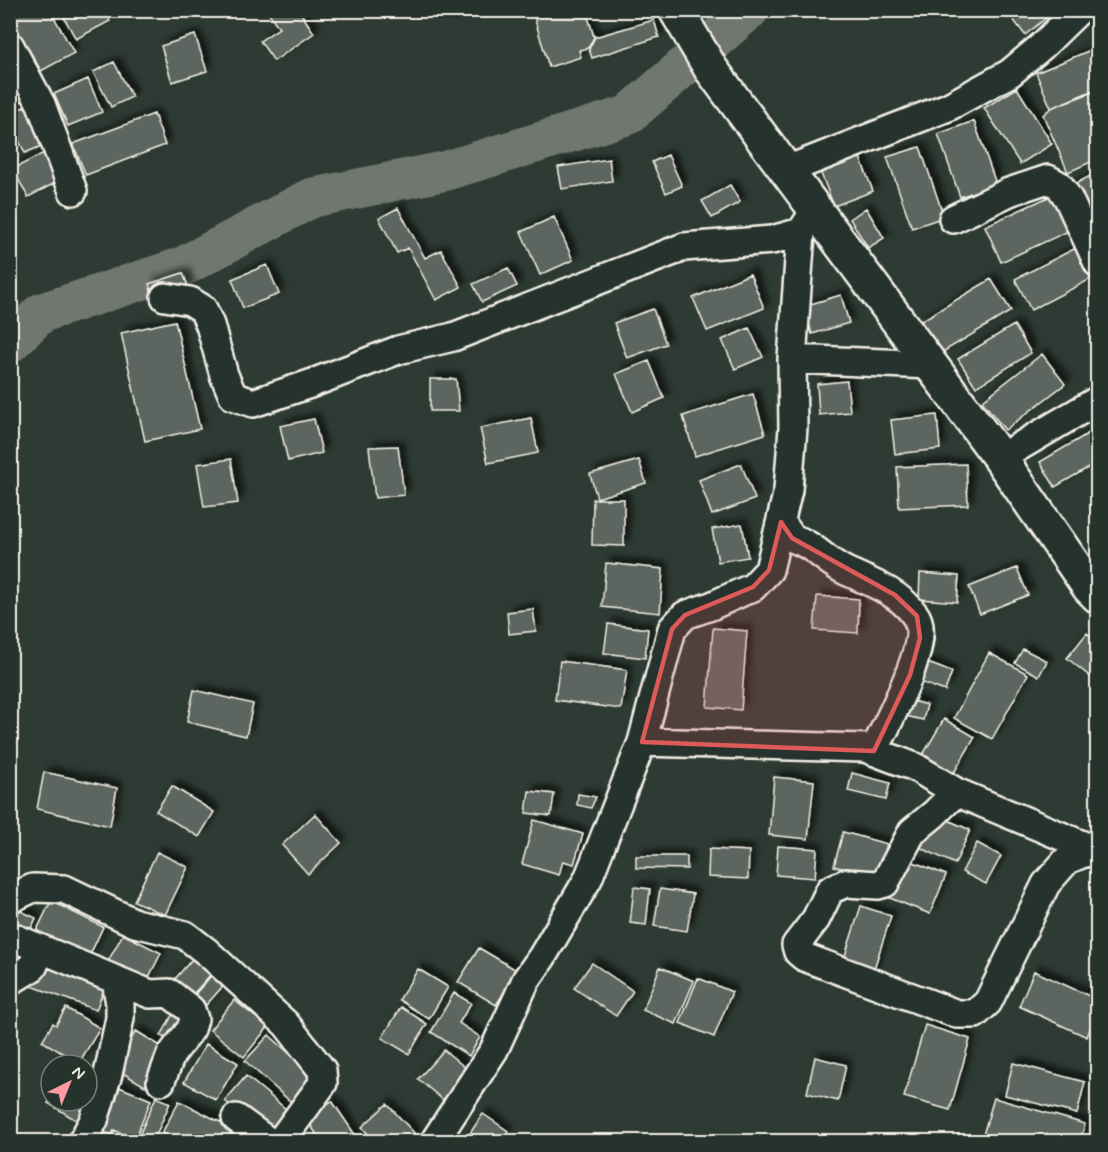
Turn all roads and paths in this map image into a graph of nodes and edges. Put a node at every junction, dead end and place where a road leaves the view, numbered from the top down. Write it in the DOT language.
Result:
graph roads {
  1 [pos="1079,10"];
  2 [pos="684,24"];
  3 [pos="10,46"];
  4 [pos="787,170"];
  5 [pos="73,191"];
  6 [pos="953,219"];
  7 [pos="808,220"];
  8 [pos="1098,263"];
  9 [pos="165,297"];
  10 [pos="792,359"];
  11 [pos="931,365"];
  12 [pos="1098,400"];
  13 [pos="1000,458"];
  14 [pos="781,522"];
  15 [pos="1098,596"];
  16 [pos="642,742"];
  17 [pos="874,751"];
  18 [pos="956,792"];
  19 [pos="1096,850"];
  20 [pos="10,899"];
  21 [pos="10,936"];
  22 [pos="40,950"];
  23 [pos="116,980"];
  24 [pos="10,981"];
  25 [pos="161,1081"];
  26 [pos="236,1118"];
  27 [pos="82,1142"];
  28 [pos="269,1142"];
  29 [pos="280,1142"];
  30 [pos="434,1142"];
  1 -- 4 [label="street"];
  2 -- 4 [label="street"];
  3 -- 5 [label="street"];
  4 -- 7 [label="street"];
  6 -- 8 [label="street"];
  7 -- 9 [label="street"];
  7 -- 10 [label="street"];
  7 -- 11 [label="street"];
  10 -- 11 [label="street"];
  10 -- 14 [label="street"];
  11 -- 13 [label="street"];
  12 -- 13 [label="street"];
  13 -- 15 [label="street"];
  14 -- 16 [label="street"];
  14 -- 17 [label="street"];
  16 -- 17 [label="street"];
  16 -- 30 [label="street"];
  17 -- 18 [label="street"];
  18 -- 19 [label="street"];
  18 -- 19 [label="street"];
  20 -- 29 [label="street"];
  21 -- 22 [label="street"];
  22 -- 23 [label="street"];
  22 -- 24 [label="street"];
  23 -- 25 [label="street"];
  23 -- 27 [label="street"];
  26 -- 28 [label="street"];
}
